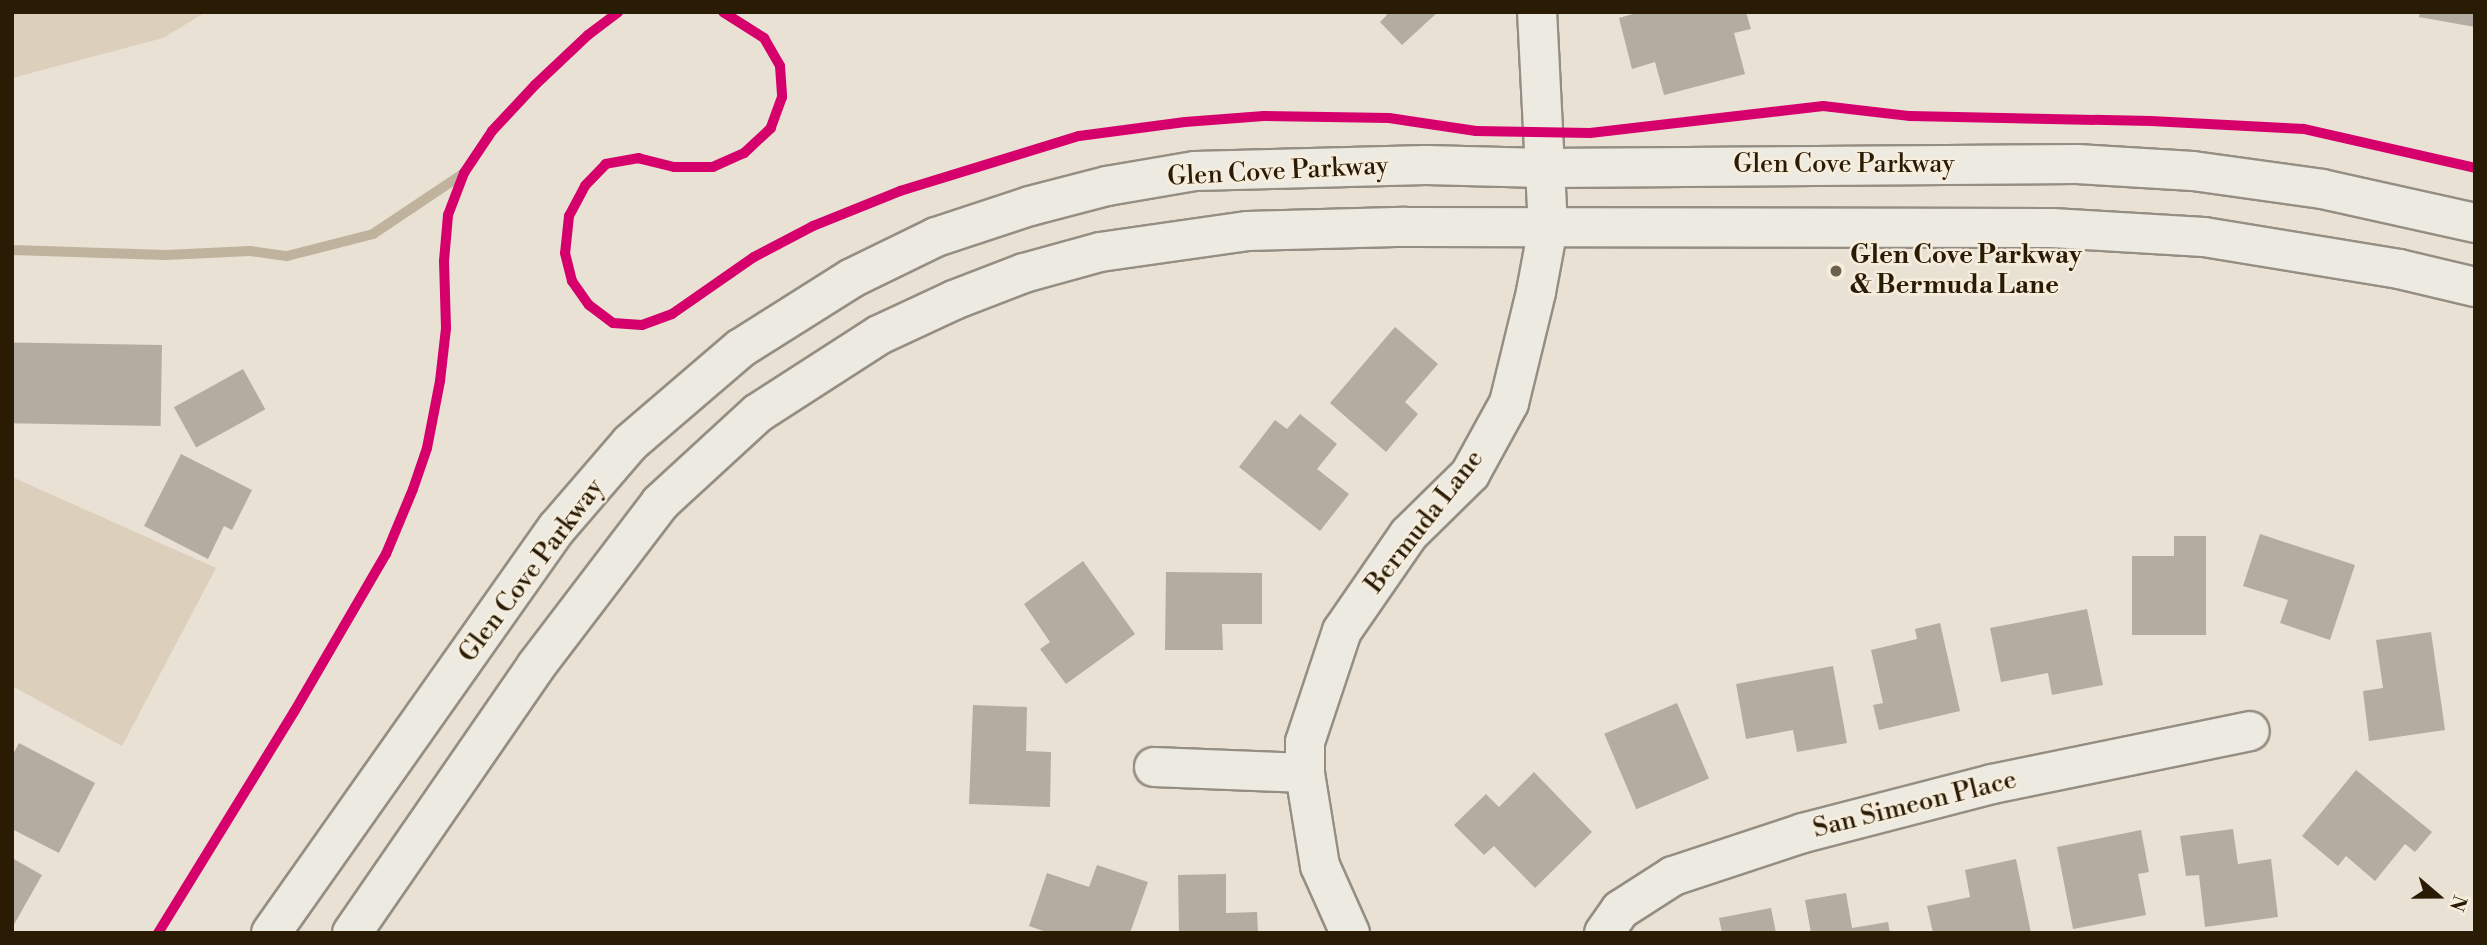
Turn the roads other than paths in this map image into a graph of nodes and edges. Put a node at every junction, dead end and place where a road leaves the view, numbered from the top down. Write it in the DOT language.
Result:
graph roads {
  1 [pos="1537,12"];
  2 [pos="1543,168"];
  3 [pos="2475,223"];
  4 [pos="1548,228"];
  5 [pos="2475,287"];
  6 [pos="2250,731"];
  7 [pos="1154,767"];
  8 [pos="1305,773"];
  9 [pos="271,933"];
  10 [pos="352,933"];
  11 [pos="1350,933"];
  12 [pos="1604,933"];
  1 -- 2 [label="main road, Bermuda Lane"];
  2 -- 3 [label="main road, Glen Cove Parkway"];
  2 -- 4 [label="main road, Bermuda Lane"];
  2 -- 9 [label="main road, Glen Cove Parkway"];
  4 -- 5 [label="main road"];
  4 -- 8 [label="main road, Bermuda Lane"];
  4 -- 10 [label="main road"];
  6 -- 12 [label="main road, San Simeon Place"];
  7 -- 8 [label="main road"];
  8 -- 11 [label="main road, Bermuda Lane"];
}
